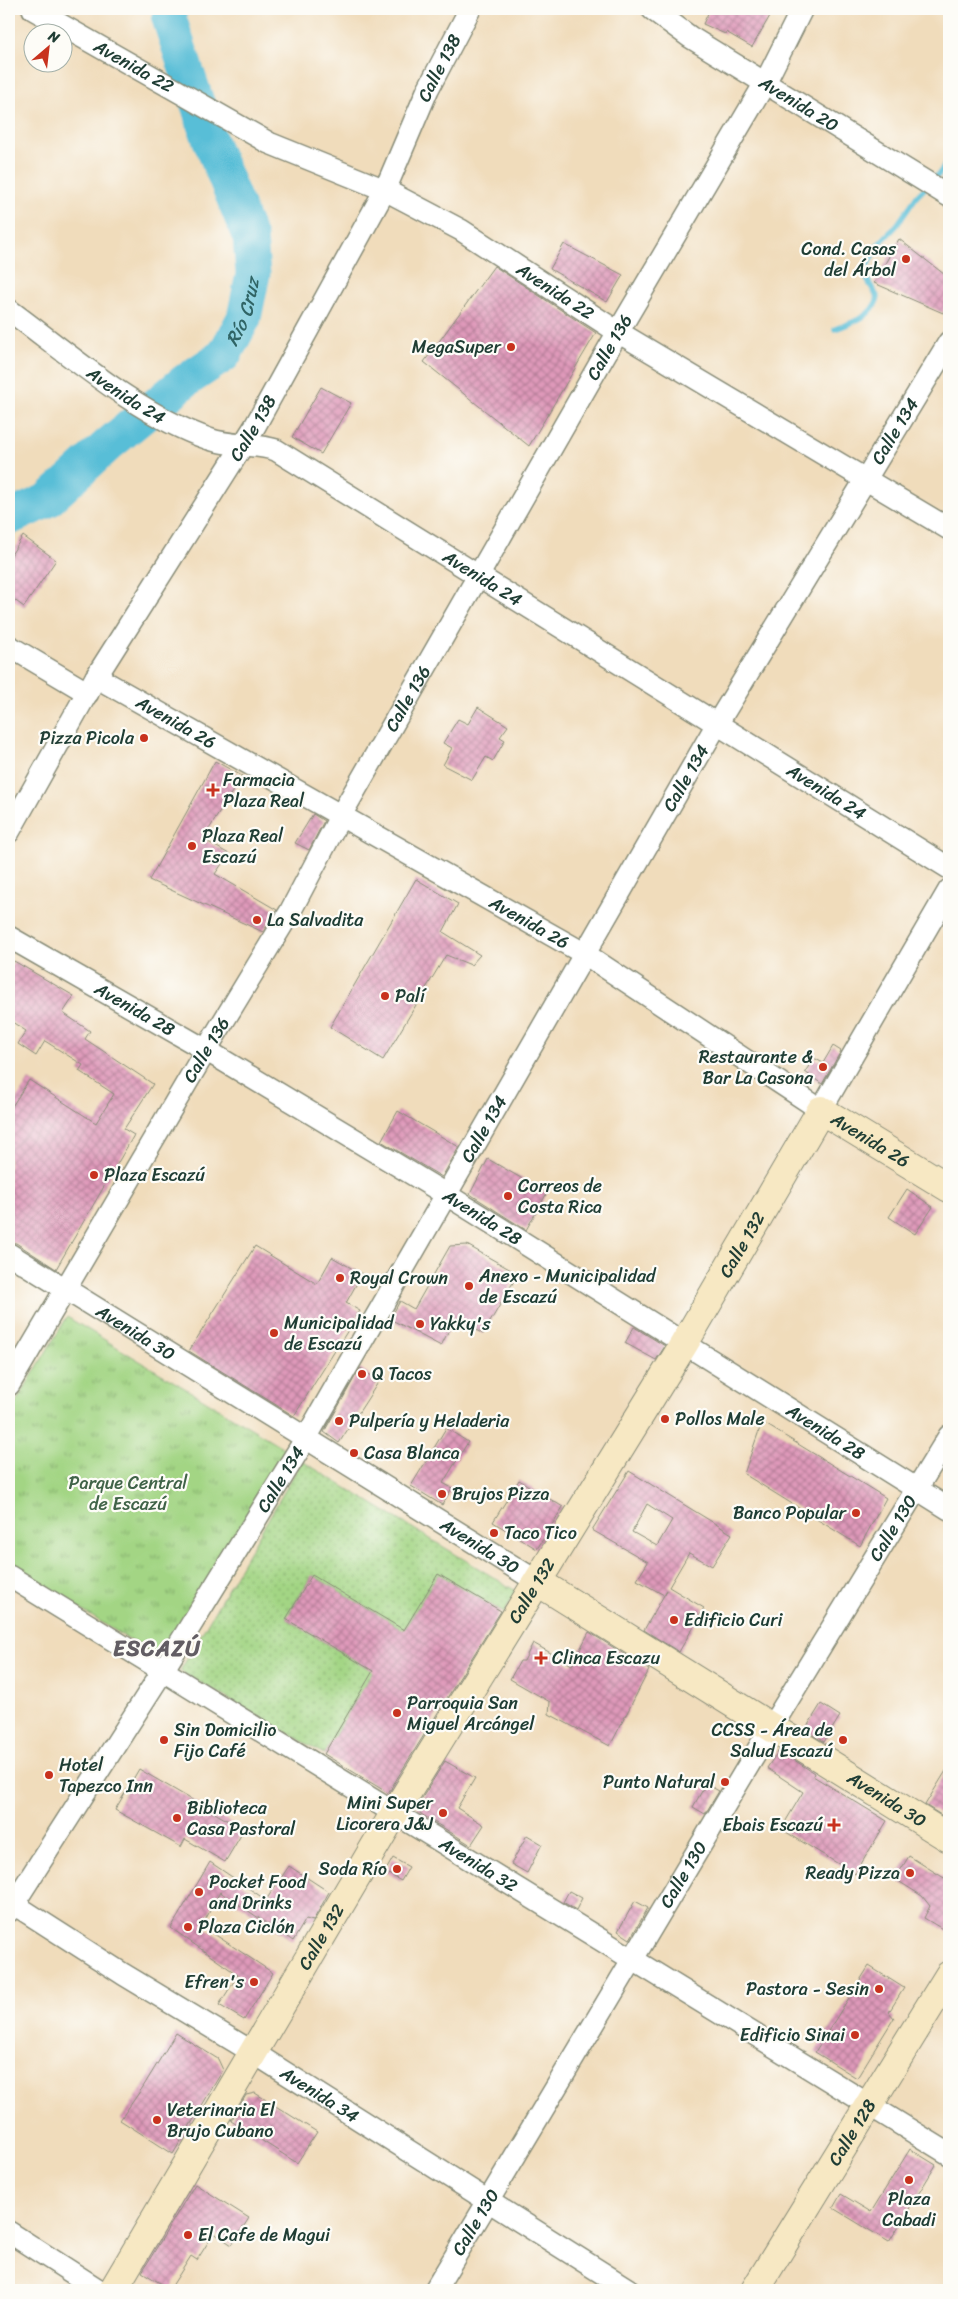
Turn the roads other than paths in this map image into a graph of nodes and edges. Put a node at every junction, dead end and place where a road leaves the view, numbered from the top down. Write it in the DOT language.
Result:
graph roads {
  1 [pos="33,9"];
  2 [pos="470,9"];
  3 [pos="652,9"];
  4 [pos="802,9"];
  5 [pos="765,83"];
  6 [pos="385,190"];
  7 [pos="949,196"];
  8 [pos="9,310"];
  9 [pos="618,332"];
  10 [pos="949,342"];
  11 [pos="242,444"];
  12 [pos="866,480"];
  13 [pos="949,529"];
  14 [pos="478,577"];
  15 [pos="9,646"];
  16 [pos="92,685"];
  17 [pos="717,724"];
  18 [pos="341,816"];
  19 [pos="9,832"];
  20 [pos="949,868"];
  21 [pos="949,890"];
  22 [pos="9,937"];
  23 [pos="585,954"];
  24 [pos="206,1050"];
  25 [pos="820,1110"];
  26 [pos="949,1188"];
  27 [pos="447,1195"];
  28 [pos="9,1254"];
  29 [pos="64,1289"];
  30 [pos="684,1344"];
  31 [pos="9,1385"];
  32 [pos="949,1436"];
  33 [pos="306,1438"];
  34 [pos="917,1490"];
  35 [pos="949,1509"];
  36 [pos="9,1576"];
  37 [pos="538,1582"];
  38 [pos="162,1672"];
  39 [pos="772,1726"];
  40 [pos="395,1812"];
  41 [pos="949,1838"];
  42 [pos="10,1905"];
  43 [pos="633,1959"];
  44 [pos="949,1976"];
  45 [pos="254,2053"];
  46 [pos="869,2105"];
  47 [pos="949,2154"];
  48 [pos="487,2201"];
  49 [pos="9,2232"];
  50 [pos="99,2290"];
  51 [pos="113,2290"];
  52 [pos="435,2290"];
  53 [pos="629,2290"];
  54 [pos="755,2290"];
  1 -- 6 [label="street, Avenida 22"];
  2 -- 6 [label="street, Calle 138"];
  3 -- 5 [label="street, Avenida 20"];
  4 -- 5 [label="street, Calle 136"];
  5 -- 7 [label="street, Avenida 20"];
  5 -- 9 [label="street, Calle 136"];
  6 -- 9 [label="street, Avenida 22"];
  6 -- 11 [label="street, Calle 138"];
  8 -- 11 [label="street, Avenida 24"];
  9 -- 12 [label="street, Avenida 22"];
  9 -- 14 [label="street, Calle 136"];
  10 -- 12 [label="street, Calle 134"];
  11 -- 14 [label="street, Avenida 24"];
  11 -- 16 [label="street, Calle 138"];
  12 -- 13 [label="street, Avenida 22"];
  12 -- 17 [label="street, Calle 134"];
  14 -- 17 [label="street, Avenida 24"];
  14 -- 18 [label="street, Calle 136"];
  15 -- 16 [label="street, Avenida 26"];
  16 -- 18 [label="street, Avenida 26"];
  16 -- 19 [label="street, Calle 138"];
  17 -- 20 [label="street, Avenida 24"];
  17 -- 23 [label="street, Calle 134"];
  18 -- 23 [label="street, Avenida 26"];
  18 -- 24 [label="street, Calle 136"];
  21 -- 25 [label="street, Calle 132"];
  22 -- 24 [label="street, Avenida 28"];
  23 -- 25 [label="street, Avenida 26"];
  23 -- 27 [label="street, Calle 134"];
  24 -- 27 [label="street, Avenida 28"];
  24 -- 29 [label="street, Calle 136"];
  25 -- 26 [label="main road, Avenida 26"];
  25 -- 30 [label="main road, Calle 132"];
  27 -- 30 [label="street, Avenida 28"];
  27 -- 33 [label="street, Calle 134"];
  28 -- 29 [label="street, Avenida 30"];
  29 -- 31 [label="street, Calle 136"];
  29 -- 33 [label="street, Avenida 30"];
  30 -- 34 [label="street, Avenida 28"];
  30 -- 37 [label="main road, Calle 132"];
  32 -- 34 [label="street, Calle 130"];
  33 -- 37 [label="street, Avenida 30"];
  33 -- 38 [label="street, Calle 134"];
  34 -- 35 [label="street, Avenida 28"];
  34 -- 39 [label="street, Calle 130"];
  36 -- 38 [label="street, Avenida 32"];
  37 -- 39 [label="main road, Avenida 30"];
  37 -- 40 [label="main road, Calle 132"];
  38 -- 40 [label="street, Avenida 32"];
  38 -- 42 [label="street, Calle 134"];
  39 -- 41 [label="main road, Avenida 30"];
  39 -- 43 [label="street, Calle 130"];
  40 -- 43 [label="street, Avenida 32"];
  40 -- 45 [label="main road, Calle 132"];
  42 -- 45 [label="street, Avenida 34"];
  43 -- 46 [label="street, Avenida 32"];
  43 -- 48 [label="street, Calle 130"];
  44 -- 46 [label="main road, Calle 128"];
  45 -- 48 [label="street, Avenida 34"];
  45 -- 51 [label="main road, Calle 132"];
  46 -- 47 [label="street, Avenida 32"];
  46 -- 54 [label="main road, Calle 128"];
  48 -- 52 [label="street, Calle 130"];
  48 -- 53 [label="street, Avenida 34"];
  49 -- 50 [label="street"];
}
